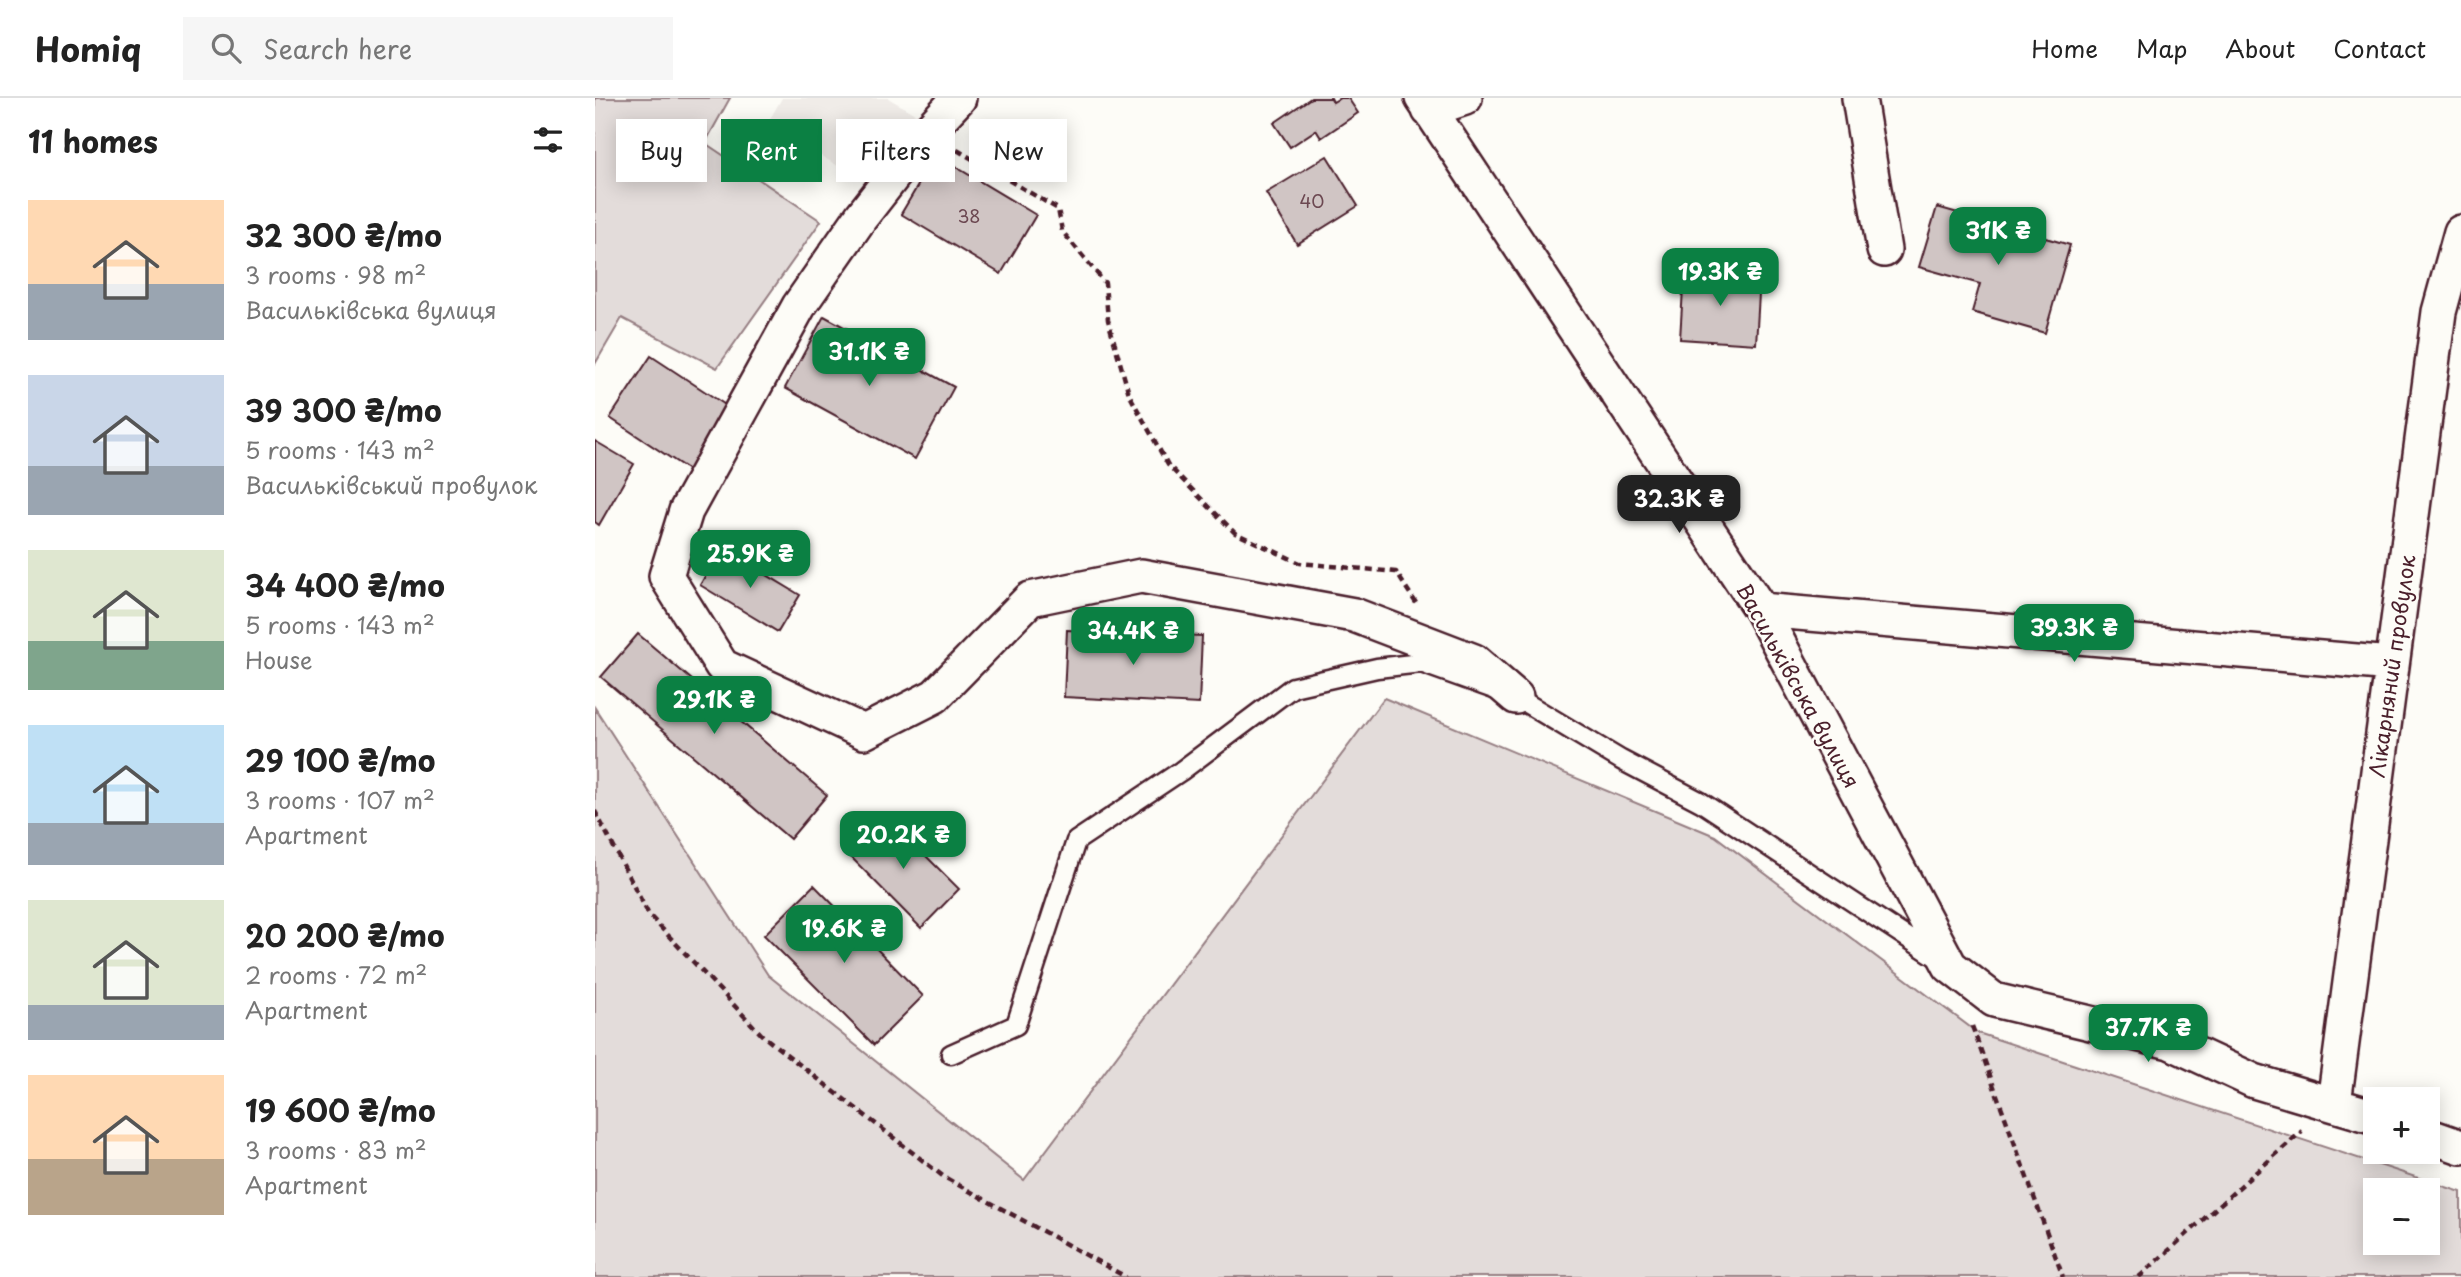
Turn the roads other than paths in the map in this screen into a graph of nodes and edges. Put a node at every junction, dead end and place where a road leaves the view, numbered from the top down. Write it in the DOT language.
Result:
graph roads {
  1 [pos="959,98"];
  2 [pos="1465,98"];
  3 [pos="1859,98"];
  4 [pos="1426,104"];
  5 [pos="2461,232"];
  6 [pos="1884,250"];
  7 [pos="1761,610"];
  8 [pos="2392,664"];
  9 [pos="1517,696"];
  10 [pos="1950,966"];
  11 [pos="951,1054"];
  12 [pos="2334,1102"];
  13 [pos="2363,1113"];
  14 [pos="2440,1140"];
  15 [pos="2461,1147"];
  1 -- 9 [label="street"];
  2 -- 4 [label="street"];
  3 -- 6 [label="street"];
  4 -- 7 [label="street, Васильківська вулиця"];
  5 -- 8 [label="street, Лікарняний провулок"];
  7 -- 8 [label="street"];
  7 -- 10 [label="street, Васильківська вулиця"];
  8 -- 12 [label="street, Лікарняний провулок"];
  9 -- 10 [label="lane"];
  9 -- 11 [label="lane"];
  10 -- 12 [label="street"];
  12 -- 13 [label="street"];
  14 -- 15 [label="street"];
}
